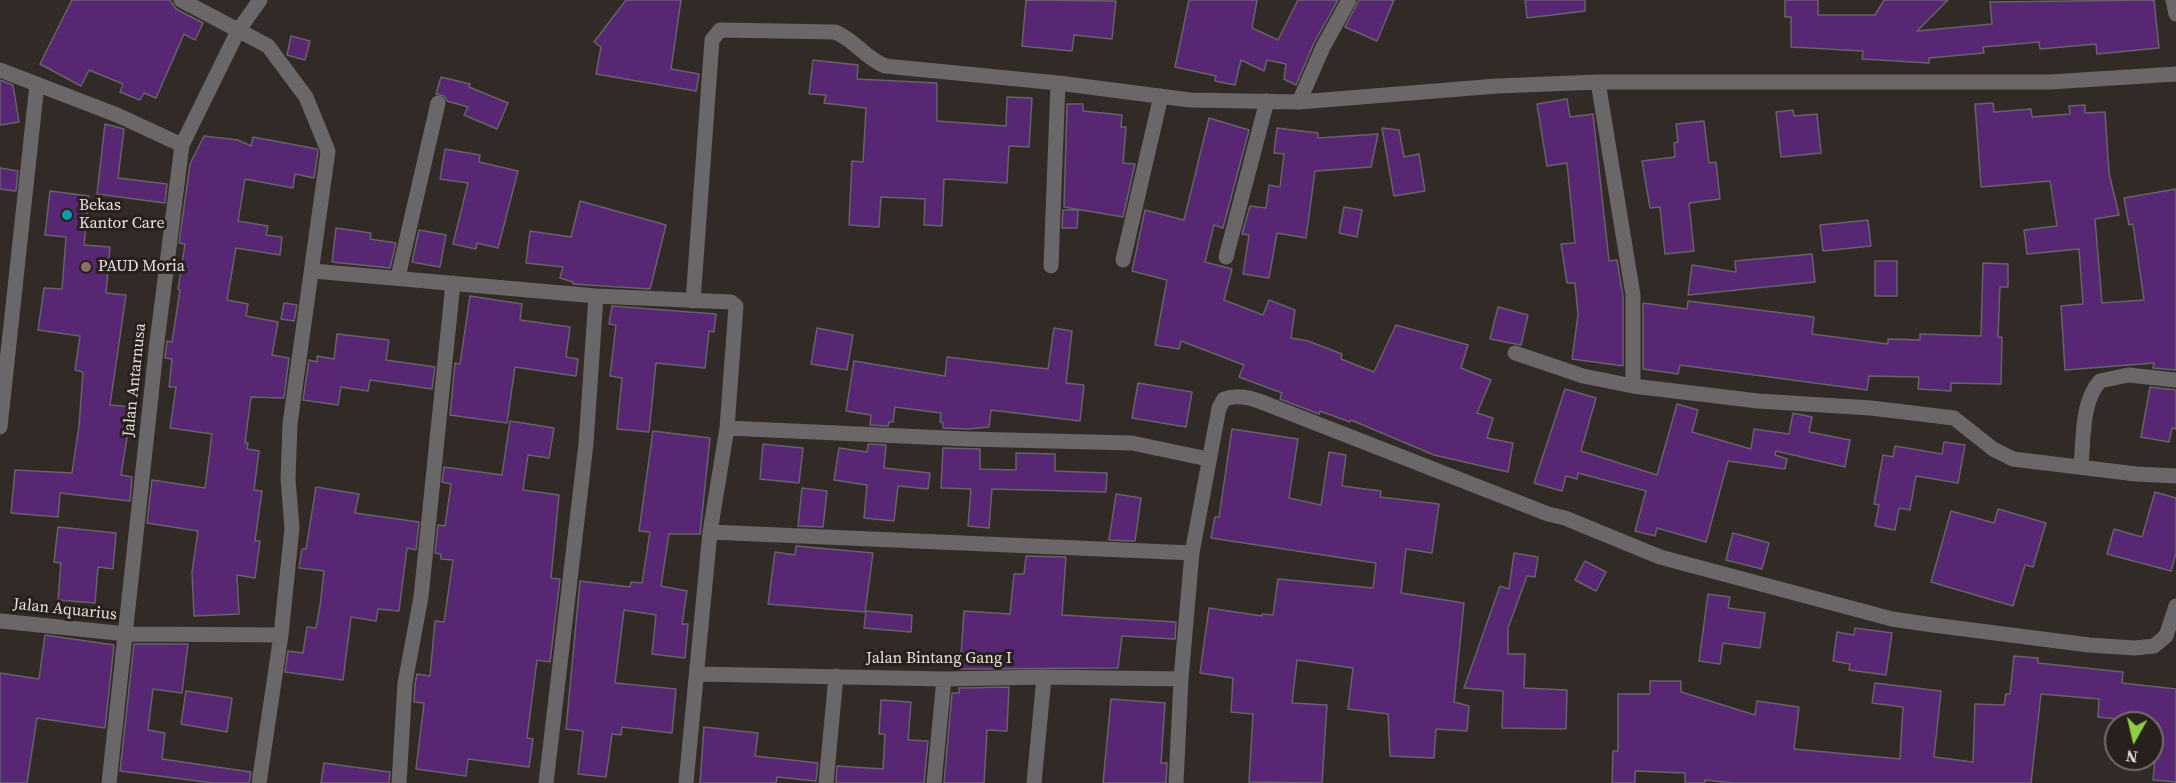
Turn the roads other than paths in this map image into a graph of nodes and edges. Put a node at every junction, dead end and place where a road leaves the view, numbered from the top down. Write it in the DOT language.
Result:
graph roads {
  1 [pos="181,0"];
  2 [pos="260,0"];
  3 [pos="1349,0"];
  4 [pos="2173,0"];
  5 [pos="2176,14"];
  6 [pos="238,31"];
  7 [pos="0,70"];
  8 [pos="2176,74"];
  9 [pos="1058,82"];
  10 [pos="1598,82"];
  11 [pos="36,84"];
  12 [pos="1161,96"];
  13 [pos="1267,102"];
  14 [pos="1299,102"];
  15 [pos="438,103"];
  16 [pos="182,145"];
  17 [pos="1226,257"];
  18 [pos="1123,260"];
  19 [pos="1050,266"];
  20 [pos="312,271"];
  21 [pos="398,277"];
  22 [pos="453,283"];
  23 [pos="596,296"];
  24 [pos="693,301"];
  25 [pos="1515,353"];
  26 [pos="2176,380"];
  27 [pos="1633,386"];
  28 [pos="0,427"];
  29 [pos="726,428"];
  30 [pos="1208,459"];
  31 [pos="2081,465"];
  32 [pos="2176,476"];
  33 [pos="710,532"];
  34 [pos="1192,553"];
  35 [pos="2176,606"];
  36 [pos="0,621"];
  37 [pos="127,634"];
  38 [pos="280,635"];
  39 [pos="698,674"];
  40 [pos="836,676"];
  41 [pos="1044,677"];
  42 [pos="1180,679"];
  43 [pos="944,680"];
  44 [pos="109,783"];
  45 [pos="259,783"];
  46 [pos="399,783"];
  47 [pos="546,783"];
  48 [pos="686,783"];
  49 [pos="826,783"];
  50 [pos="934,783"];
  51 [pos="1034,783"];
  52 [pos="1176,783"];
  1 -- 6 [label="street"];
  2 -- 6 [label="street, Jalan Antarnusa"];
  3 -- 14 [label="street"];
  4 -- 5 [label="street"];
  6 -- 16 [label="street, Jalan Antarnusa"];
  6 -- 20 [label="street"];
  7 -- 11 [label="street"];
  8 -- 10 [label="street"];
  9 -- 12 [label="street"];
  9 -- 19 [label="street"];
  9 -- 24 [label="street"];
  10 -- 14 [label="street"];
  10 -- 27 [label="street"];
  11 -- 16 [label="street"];
  11 -- 28 [label="street"];
  12 -- 13 [label="street"];
  12 -- 18 [label="street"];
  13 -- 14 [label="street"];
  13 -- 17 [label="street"];
  15 -- 21 [label="street"];
  16 -- 37 [label="street, Jalan Antarnusa"];
  20 -- 21 [label="street"];
  20 -- 38 [label="street"];
  21 -- 22 [label="street"];
  22 -- 23 [label="street"];
  22 -- 46 [label="street"];
  23 -- 24 [label="street"];
  23 -- 47 [label="street"];
  24 -- 29 [label="street"];
  25 -- 27 [label="street"];
  26 -- 31 [label="street"];
  27 -- 31 [label="street"];
  29 -- 30 [label="street"];
  29 -- 33 [label="street"];
  30 -- 34 [label="street"];
  30 -- 35 [label="street"];
  31 -- 32 [label="street"];
  33 -- 34 [label="street"];
  33 -- 39 [label="street"];
  34 -- 42 [label="street"];
  36 -- 37 [label="street, Jalan Aquarius"];
  37 -- 38 [label="street, Jalan Aquarius"];
  37 -- 44 [label="street, Jalan Antarnusa"];
  38 -- 45 [label="street"];
  39 -- 40 [label="street, Jalan Bintang Gang I"];
  39 -- 48 [label="street"];
  40 -- 43 [label="street, Jalan Bintang Gang I"];
  40 -- 49 [label="street"];
  41 -- 42 [label="street, Jalan Bintang Gang I"];
  41 -- 43 [label="street, Jalan Bintang Gang I"];
  41 -- 51 [label="street"];
  42 -- 52 [label="street"];
  43 -- 50 [label="street"];
}
